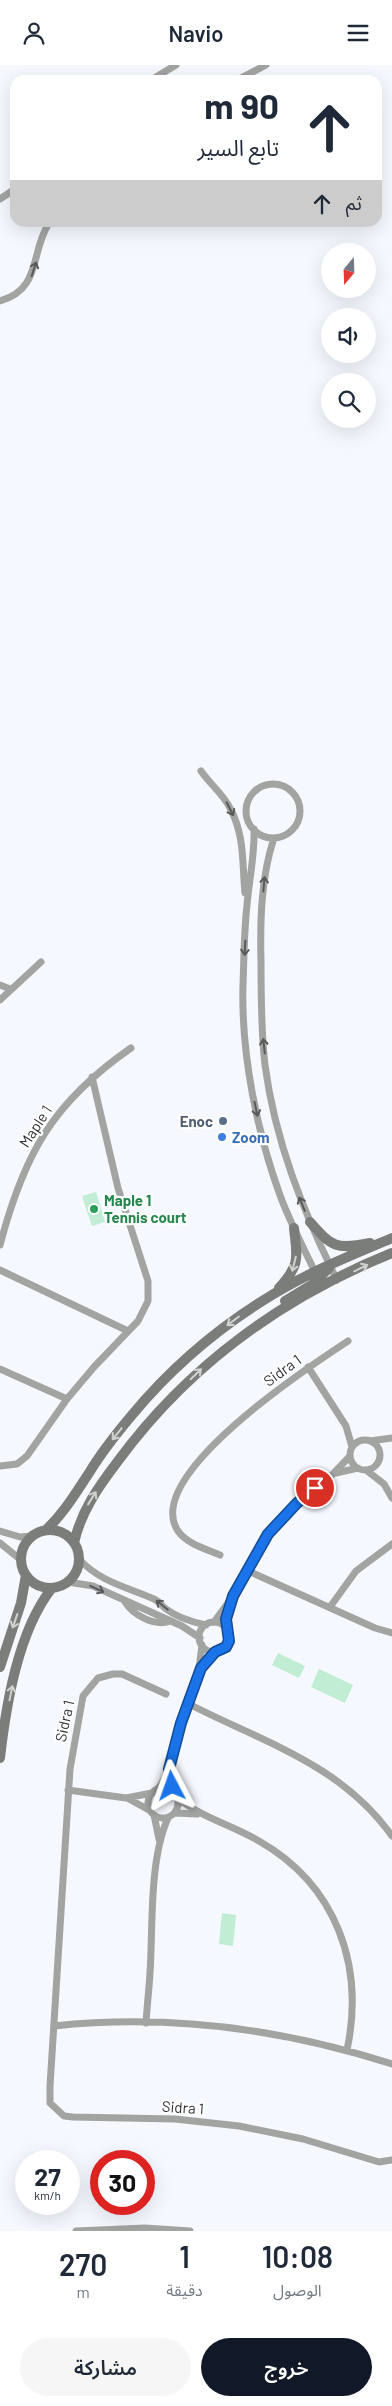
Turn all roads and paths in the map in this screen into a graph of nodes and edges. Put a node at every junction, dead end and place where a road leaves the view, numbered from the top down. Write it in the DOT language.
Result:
graph roads {
  1 [pos="176,65"];
  2 [pos="266,65"];
  3 [pos="159,75"];
  4 [pos="247,75"];
  5 [pos="47,227"];
  6 [pos="0,301"];
  7 [pos="201,771"];
  8 [pos="254,829"];
  9 [pos="274,838"];
  10 [pos="247,905"];
  11 [pos="41,962"];
  12 [pos="0,985"];
  13 [pos="10,989"];
  14 [pos="0,1000"];
  15 [pos="131,1048"];
  16 [pos="92,1077"];
  17 [pos="310,1222"];
  18 [pos="294,1228"];
  19 [pos="391,1239"];
  20 [pos="0,1245"];
  21 [pos="392,1253"];
  22 [pos="330,1265"];
  23 [pos="0,1270"];
  24 [pos="319,1279"];
  25 [pos="337,1280"];
  26 [pos="273,1294"];
  27 [pos="128,1331"];
  28 [pos="348,1341"];
  29 [pos="308,1367"];
  30 [pos="0,1369"];
  31 [pos="67,1399"];
  32 [pos="346,1426"];
  33 [pos="392,1439"];
  34 [pos="366,1441"];
  35 [pos="352,1447"];
  36 [pos="350,1456"];
  37 [pos="379,1459"];
  38 [pos="0,1466"];
  39 [pos="358,1469"];
  40 [pos="366,1470"];
  41 [pos="333,1474"];
  42 [pos="384,1484"];
  43 [pos="392,1497"];
  44 [pos="46,1530"];
  45 [pos="0,1531"];
  46 [pos="32,1536"];
  47 [pos="0,1543"];
  48 [pos="74,1543"];
  49 [pos="392,1544"];
  50 [pos="220,1555"];
  51 [pos="79,1559"];
  52 [pos="21,1560"];
  53 [pos="246,1570"];
  54 [pos="26,1575"];
  55 [pos="68,1582"];
  56 [pos="52,1588"];
  57 [pos="233,1596"];
  58 [pos="330,1607"];
  59 [pos="210,1623"];
  60 [pos="227,1629"];
  61 [pos="392,1633"];
  62 [pos="201,1641"];
  63 [pos="215,1652"];
  64 [pos="0,1667"];
  65 [pos="199,1672"];
  66 [pos="166,1693"];
  67 [pos="187,1703"];
  68 [pos="0,1758"];
  69 [pos="169,1769"];
  70 [pos="68,1790"];
  71 [pos="155,1791"];
  72 [pos="176,1796"];
  73 [pos="126,1798"];
  74 [pos="152,1813"];
  75 [pos="175,1813"];
  76 [pos="205,1815"];
  77 [pos="168,1818"];
  78 [pos="392,1836"];
  79 [pos="160,1844"];
  80 [pos="146,2023"];
  81 [pos="54,2026"];
  82 [pos="347,2050"];
  83 [pos="392,2065"];
  84 [pos="392,2160"];
  85 [pos="123,2230"];
  86 [pos="76,2231"];
  87 [pos="190,2231"];
  1 -- 3 [label="street"];
  2 -- 4 [label="street"];
  6 -- 5 [label="street, one-way"];
  7 -- 10 [label="street, one-way"];
  8 -- 9 [label="street"];
  8 -- 9 [label="street"];
  8 -- 10 [label="street"];
  17 -- 9 [label="street, one-way"];
  10 -- 18 [label="street, one-way"];
  11 -- 13 [label="street"];
  12 -- 13 [label="street"];
  13 -- 14 [label="street"];
  15 -- 16 [label="street, Maple 1"];
  16 -- 20 [label="street, Maple 1"];
  16 -- 27 [label="street"];
  17 -- 19 [label="street"];
  17 -- 22 [label="street"];
  18 -- 24 [label="street"];
  18 -- 26 [label="street, one-way"];
  19 -- 22 [label="street"];
  25 -- 21 [label="street, one-way"];
  22 -- 24 [label="street"];
  22 -- 25 [label="street"];
  23 -- 27 [label="street"];
  24 -- 25 [label="street"];
  24 -- 26 [label="street"];
  48 -- 24 [label="street, one-way"];
  26 -- 44 [label="street, one-way"];
  27 -- 31 [label="street"];
  28 -- 29 [label="street, Sidra 1"];
  29 -- 32 [label="street"];
  29 -- 50 [label="street, Sidra 1"];
  30 -- 31 [label="street"];
  31 -- 38 [label="street"];
  32 -- 34 [label="street"];
  32 -- 35 [label="street"];
  33 -- 34 [label="street"];
  33 -- 37 [label="street"];
  34 -- 35 [label="street"];
  34 -- 37 [label="street"];
  35 -- 36 [label="street"];
  36 -- 39 [label="street"];
  36 -- 41 [label="street"];
  37 -- 40 [label="street"];
  37 -- 42 [label="street"];
  39 -- 40 [label="street"];
  39 -- 41 [label="street"];
  40 -- 42 [label="street"];
  41 -- 53 [label="street"];
  42 -- 43 [label="street"];
  44 -- 46 [label="street"];
  44 -- 48 [label="street"];
  45 -- 46 [label="street"];
  46 -- 52 [label="street"];
  47 -- 52 [label="street"];
  48 -- 51 [label="street"];
  49 -- 58 [label="street"];
  51 -- 55 [label="street"];
  59 -- 51 [label="street, one-way"];
  52 -- 54 [label="street"];
  53 -- 57 [label="street"];
  53 -- 58 [label="street"];
  54 -- 56 [label="street"];
  54 -- 64 [label="street, one-way"];
  55 -- 56 [label="street"];
  55 -- 62 [label="street, one-way"];
  68 -- 56 [label="street, one-way"];
  57 -- 59 [label="street"];
  57 -- 60 [label="street"];
  58 -- 61 [label="street"];
  59 -- 60 [label="street"];
  59 -- 62 [label="street"];
  60 -- 63 [label="street"];
  62 -- 63 [label="street"];
  62 -- 65 [label="street"];
  63 -- 65 [label="street"];
  65 -- 67 [label="street"];
  66 -- 70 [label="street, Sidra 1"];
  67 -- 69 [label="street"];
  67 -- 78 [label="street"];
  69 -- 71 [label="street"];
  69 -- 72 [label="street"];
  70 -- 73 [label="street"];
  70 -- 81 [label="street, Sidra 1"];
  71 -- 72 [label="street"];
  71 -- 73 [label="street"];
  71 -- 74 [label="street"];
  72 -- 75 [label="street"];
  72 -- 76 [label="street"];
  73 -- 74 [label="street"];
  74 -- 77 [label="street"];
  74 -- 79 [label="street"];
  75 -- 76 [label="street"];
  75 -- 77 [label="street"];
  76 -- 82 [label="street"];
  77 -- 79 [label="street"];
  79 -- 80 [label="street"];
  80 -- 81 [label="street"];
  80 -- 82 [label="street"];
  81 -- 84 [label="street, Sidra 1"];
  82 -- 83 [label="street"];
  85 -- 86 [label="street"];
  85 -- 87 [label="street"];
}
